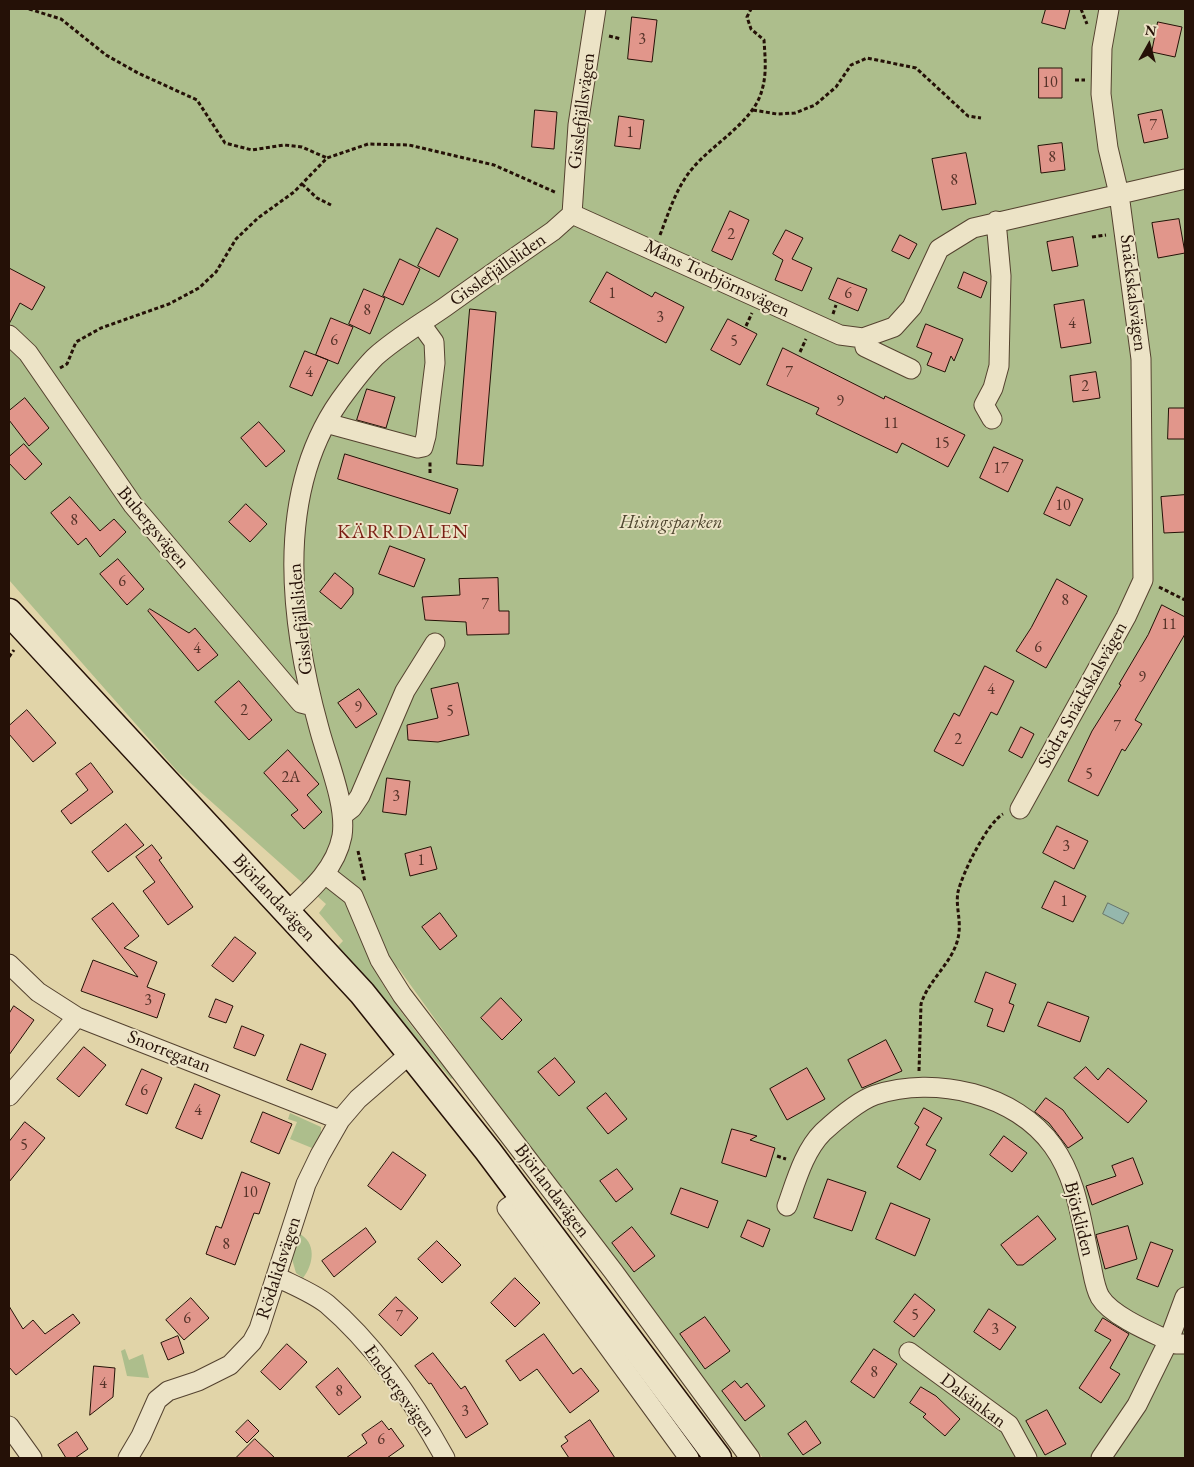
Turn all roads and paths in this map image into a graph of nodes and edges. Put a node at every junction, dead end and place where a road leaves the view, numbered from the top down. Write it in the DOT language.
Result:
graph roads {
  1 [pos="29,9"];
  2 [pos="596,9"];
  3 [pos="750,9"];
  4 [pos="1080,9"];
  5 [pos="1109,9"];
  6 [pos="1086,24"];
  7 [pos="753,110"];
  8 [pos="981,118"];
  9 [pos="327,158"];
  10 [pos="1185,179"];
  11 [pos="302,184"];
  12 [pos="1119,194"];
  13 [pos="331,205"];
  14 [pos="572,205"];
  15 [pos="996,221"];
  16 [pos="654,250"];
  17 [pos="421,324"];
  18 [pos="9,335"];
  19 [pos="863,338"];
  20 [pos="911,370"];
  21 [pos="42,375"];
  22 [pos="992,419"];
  23 [pos="326,423"];
  24 [pos="1142,580"];
  25 [pos="1185,600"];
  26 [pos="9,612"];
  27 [pos="435,643"];
  28 [pos="313,706"];
  29 [pos="1020,809"];
  30 [pos="343,815"];
  31 [pos="325,874"];
  32 [pos="288,912"];
  33 [pos="9,964"];
  34 [pos="77,1017"];
  35 [pos="411,1053"];
  36 [pos="918,1086"];
  37 [pos="9,1096"];
  38 [pos="340,1120"];
  39 [pos="523,1197"];
  40 [pos="787,1206"];
  41 [pos="277,1277"];
  42 [pos="1185,1297"];
  43 [pos="1177,1342"];
  44 [pos="909,1352"];
  45 [pos="9,1426"];
  46 [pos="32,1458"];
  47 [pos="128,1458"];
  48 [pos="444,1458"];
  49 [pos="689,1458"];
  50 [pos="718,1458"];
  51 [pos="750,1458"];
  52 [pos="1027,1458"];
  53 [pos="1101,1458"];
  1 -- 9 [label="path"];
  2 -- 14 [label="street, Gisslefjällsvägen"];
  3 -- 7 [label="path"];
  4 -- 6 [label="path"];
  5 -- 12 [label="street, Snäckskalsvägen"];
  7 -- 8 [label="path"];
  7 -- 16 [label="path"];
  9 -- 11 [label="path"];
  9 -- 14 [label="path"];
  10 -- 12 [label="street, Måns Torbjörnsvägen"];
  11 -- 13 [label="path"];
  11 -- 21 [label="path"];
  12 -- 15 [label="street, Måns Torbjörnsvägen"];
  12 -- 24 [label="street, Snäckskalsvägen"];
  14 -- 16 [label="street, Måns Torbjörnsvägen"];
  14 -- 17 [label="street, Gisslefjällsliden"];
  15 -- 19 [label="street, Måns Torbjörnsvägen"];
  15 -- 22 [label="street"];
  16 -- 19 [label="street, Måns Torbjörnsvägen"];
  17 -- 23 [label="street, Gisslefjällsliden"];
  17 -- 23 [label="street"];
  18 -- 21 [label="street, Bubergsvägen"];
  19 -- 20 [label="street"];
  21 -- 28 [label="street, Bubergsvägen"];
  23 -- 28 [label="street, Gisslefjällsliden"];
  24 -- 25 [label="path"];
  24 -- 29 [label="street, Södra Snäckskalsvägen"];
  26 -- 32 [label="street, Björlandavägen"];
  27 -- 30 [label="street"];
  28 -- 30 [label="street, Gisslefjällsliden"];
  29 -- 36 [label="path"];
  30 -- 31 [label="street, Gisslefjällsliden"];
  31 -- 32 [label="street, Gisslefjällsliden"];
  31 -- 51 [label="street, Björlandavägen"];
  32 -- 35 [label="street, Björlandavägen"];
  33 -- 34 [label="street, Snorregatan"];
  34 -- 37 [label="street"];
  34 -- 38 [label="street, Snorregatan"];
  35 -- 38 [label="street, Rödalidsvägen"];
  35 -- 39 [label="street, Björlandavägen"];
  36 -- 40 [label="street, Björkliden"];
  36 -- 43 [label="street, Björkliden"];
  38 -- 41 [label="street, Rödalidsvägen"];
  39 -- 49 [label="street, Björlandavägen"];
  39 -- 50 [label="street, Björlandavägen"];
  41 -- 47 [label="street, Rödalidsvägen"];
  41 -- 48 [label="street, Enebergsvägen"];
  42 -- 43 [label="street"];
  43 -- 53 [label="street"];
  44 -- 52 [label="street, Dalsänkan"];
  45 -- 46 [label="street"];
}
